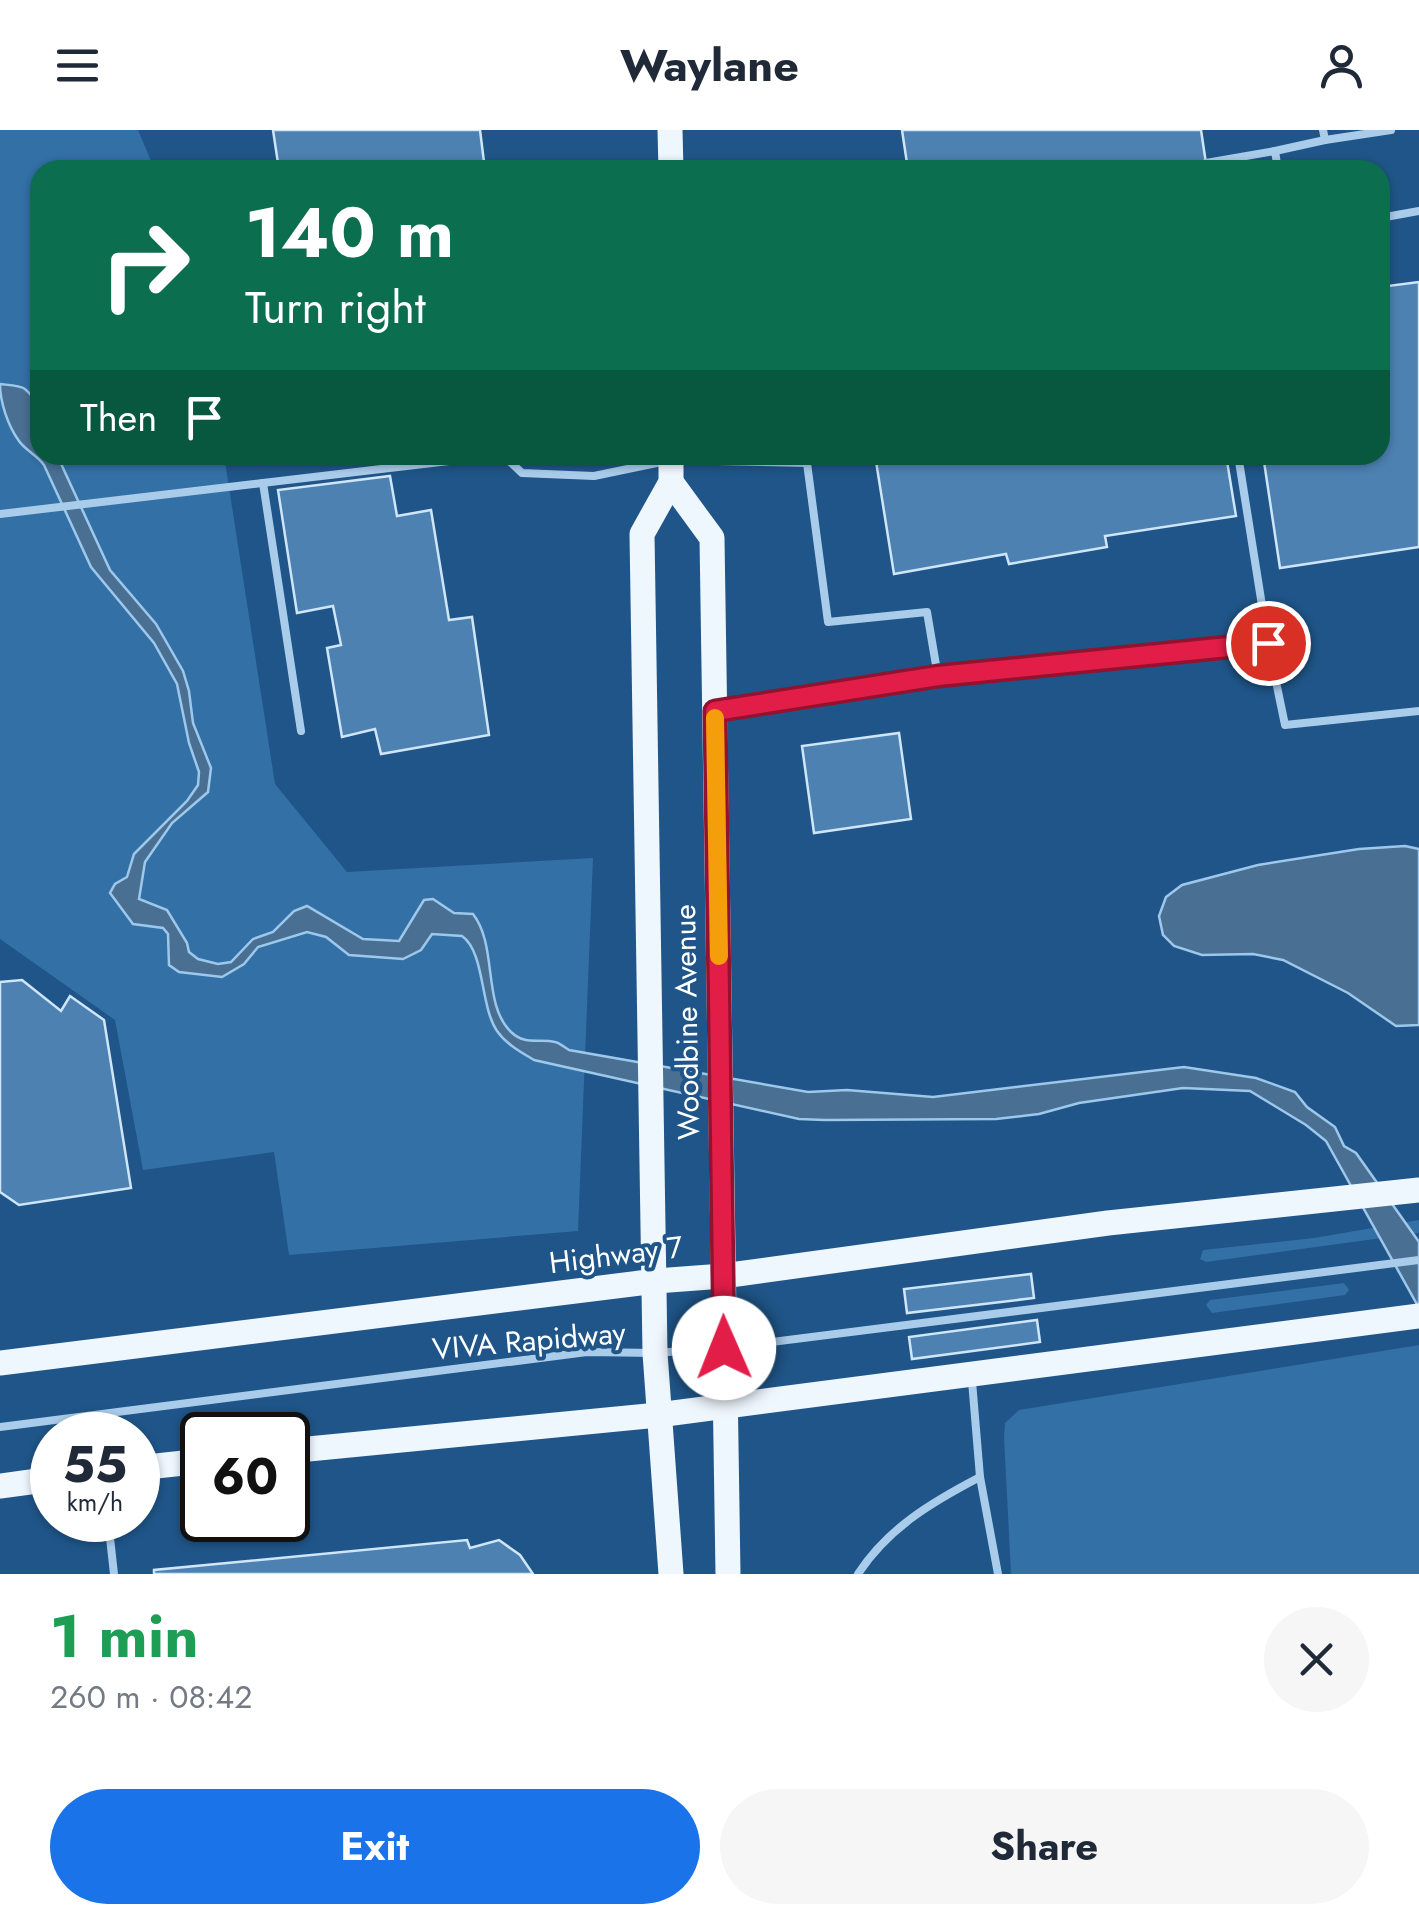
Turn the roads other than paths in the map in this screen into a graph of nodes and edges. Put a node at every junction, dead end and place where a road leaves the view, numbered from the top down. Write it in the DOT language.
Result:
graph roads {
  1 [pos="670,130"];
  2 [pos="1391,130"];
  3 [pos="1324,135"];
  4 [pos="1274,151"];
  5 [pos="672,160"];
  6 [pos="1227,160"];
  7 [pos="1276,160"];
  8 [pos="1419,212"];
  9 [pos="1390,216"];
  10 [pos="417,465"];
  11 [pos="513,465"];
  12 [pos="657,465"];
  13 [pos="667,465"];
  14 [pos="669,465"];
  15 [pos="808,465"];
  16 [pos="1240,465"];
  17 [pos="263,483"];
  18 [pos="0,514"];
  19 [pos="1268,643"];
  20 [pos="938,676"];
  21 [pos="1419,710"];
  22 [pos="715,711"];
  23 [pos="300,731"];
  24 [pos="1419,1190"];
  25 [pos="1419,1260"];
  26 [pos="723,1276"];
  27 [pos="656,1281"];
  28 [pos="1419,1316"];
  29 [pos="724,1348"];
  30 [pos="655,1353"];
  31 [pos="0,1363"];
  32 [pos="972,1372"];
  33 [pos="723,1405"];
  34 [pos="658,1415"];
  35 [pos="0,1427"];
  36 [pos="310,1449"];
  37 [pos="980,1477"];
  38 [pos="30,1481"];
  39 [pos="0,1486"];
  40 [pos="110,1542"];
  41 [pos="114,1574"];
  42 [pos="671,1574"];
  43 [pos="728,1574"];
  44 [pos="858,1574"];
  45 [pos="998,1574"];
  1 -- 5 [label="main road"];
  2 -- 3 [label="lane"];
  3 -- 4 [label="lane"];
  4 -- 6 [label="lane"];
  4 -- 7 [label="lane"];
  8 -- 9 [label="lane"];
  10 -- 17 [label="lane"];
  11 -- 12 [label="lane"];
  13 -- 27 [label="main road, Woodbine Avenue"];
  14 -- 22 [label="main road, Woodbine Avenue"];
  15 -- 20 [label="lane"];
  16 -- 19 [label="lane"];
  17 -- 18 [label="lane"];
  17 -- 23 [label="lane"];
  19 -- 20 [label="lane"];
  19 -- 21 [label="lane"];
  20 -- 22 [label="lane"];
  22 -- 26 [label="main road, Woodbine Avenue"];
  24 -- 26 [label="main road, Highway 7"];
  25 -- 29 [label="lane, VIVA Rapidway"];
  26 -- 27 [label="main road, Highway 7"];
  26 -- 29 [label="main road, Woodbine Avenue"];
  27 -- 30 [label="main road, Woodbine Avenue"];
  27 -- 31 [label="main road, Highway 7"];
  28 -- 32 [label="main road"];
  29 -- 30 [label="lane, VIVA Rapidway"];
  29 -- 33 [label="main road, Woodbine Avenue"];
  30 -- 34 [label="main road, Woodbine Avenue"];
  30 -- 35 [label="lane, VIVA Rapidway"];
  32 -- 33 [label="main road"];
  32 -- 37 [label="lane"];
  33 -- 34 [label="main road"];
  33 -- 43 [label="main road, Woodbine Avenue"];
  34 -- 36 [label="main road"];
  34 -- 42 [label="main road, Woodbine Avenue"];
  37 -- 44 [label="lane"];
  37 -- 45 [label="lane"];
  38 -- 39 [label="main road"];
  40 -- 41 [label="lane"];
}
